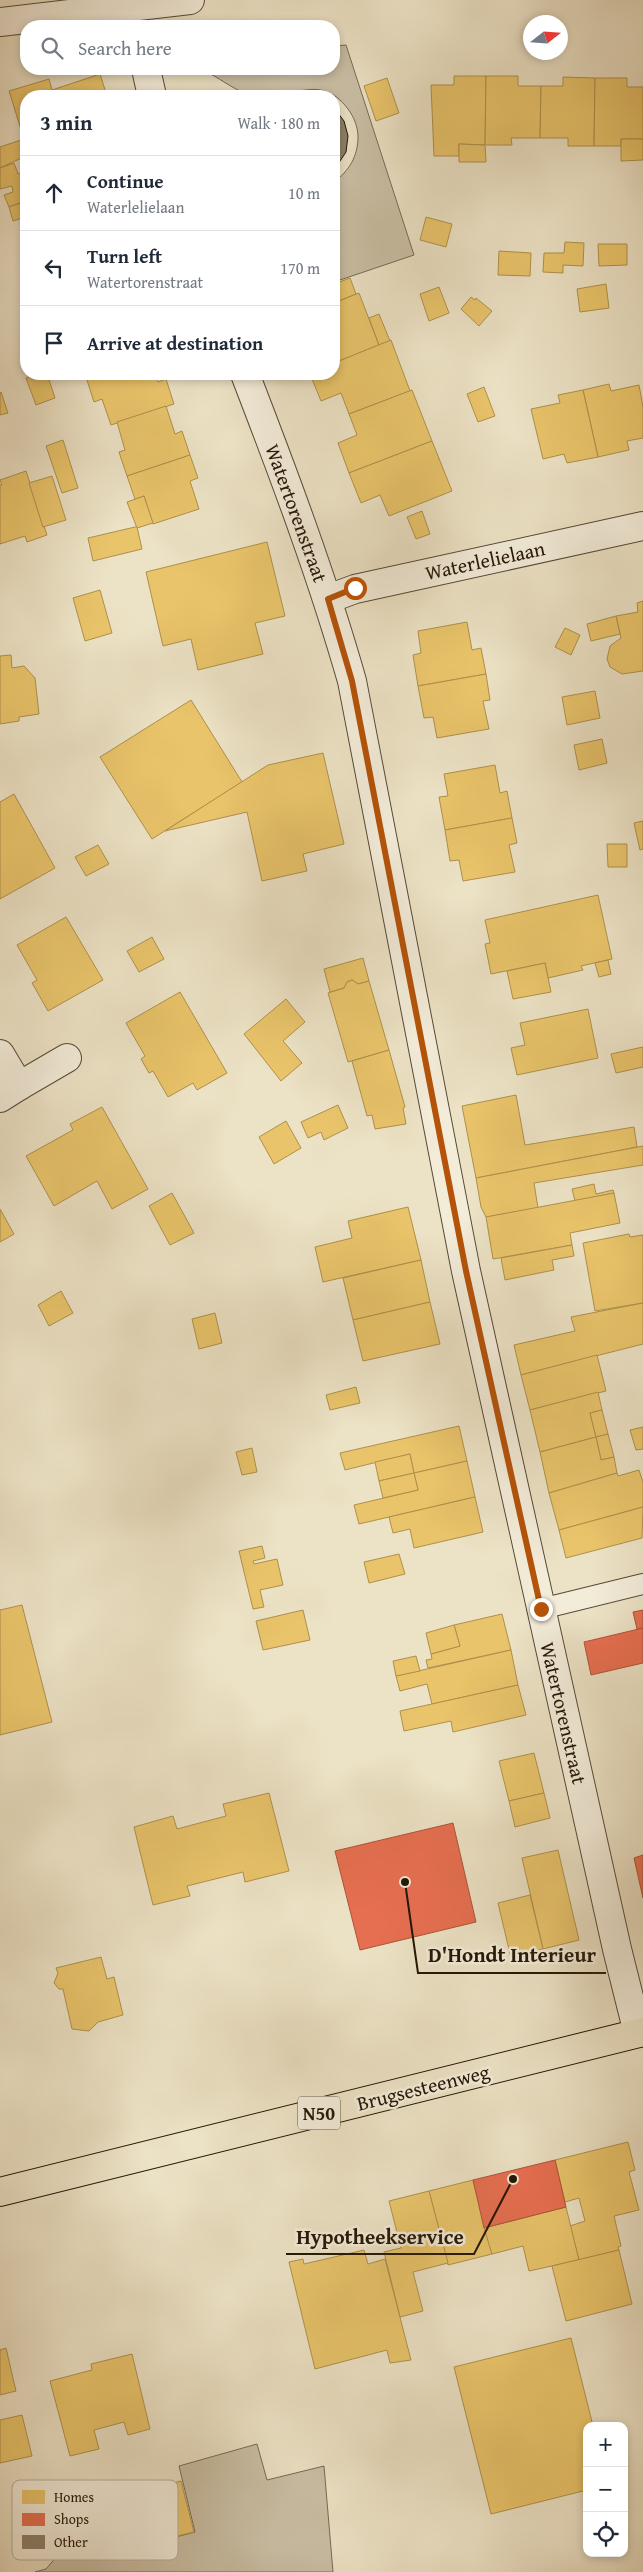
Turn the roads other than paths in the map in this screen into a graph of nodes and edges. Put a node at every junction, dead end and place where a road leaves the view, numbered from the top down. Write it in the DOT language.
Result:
graph roads {
  1 [pos="190,0"];
  2 [pos="88,6"];
  3 [pos="142,16"];
  4 [pos="0,22"];
  5 [pos="147,75"];
  6 [pos="151,90"];
  7 [pos="247,380"];
  8 [pos="643,526"];
  9 [pos="328,599"];
  10 [pos="0,1054"];
  11 [pos="67,1058"];
  12 [pos="10,1092"];
  13 [pos="643,1584"];
  14 [pos="541,1609"];
  15 [pos="641,2033"];
  16 [pos="0,2192"];
  1 -- 3 [label="street"];
  2 -- 3 [label="street"];
  2 -- 4 [label="street"];
  5 -- 6 [label="street"];
  7 -- 9 [label="street, Watertorenstraat"];
  8 -- 9 [label="street, Waterlelielaan"];
  9 -- 14 [label="street, Watertorenstraat"];
  10 -- 12 [label="street"];
  11 -- 12 [label="street"];
  13 -- 14 [label="lane"];
  14 -- 15 [label="street, Watertorenstraat"];
  15 -- 16 [label="main road, Brugsesteenweg / N50"];
}
